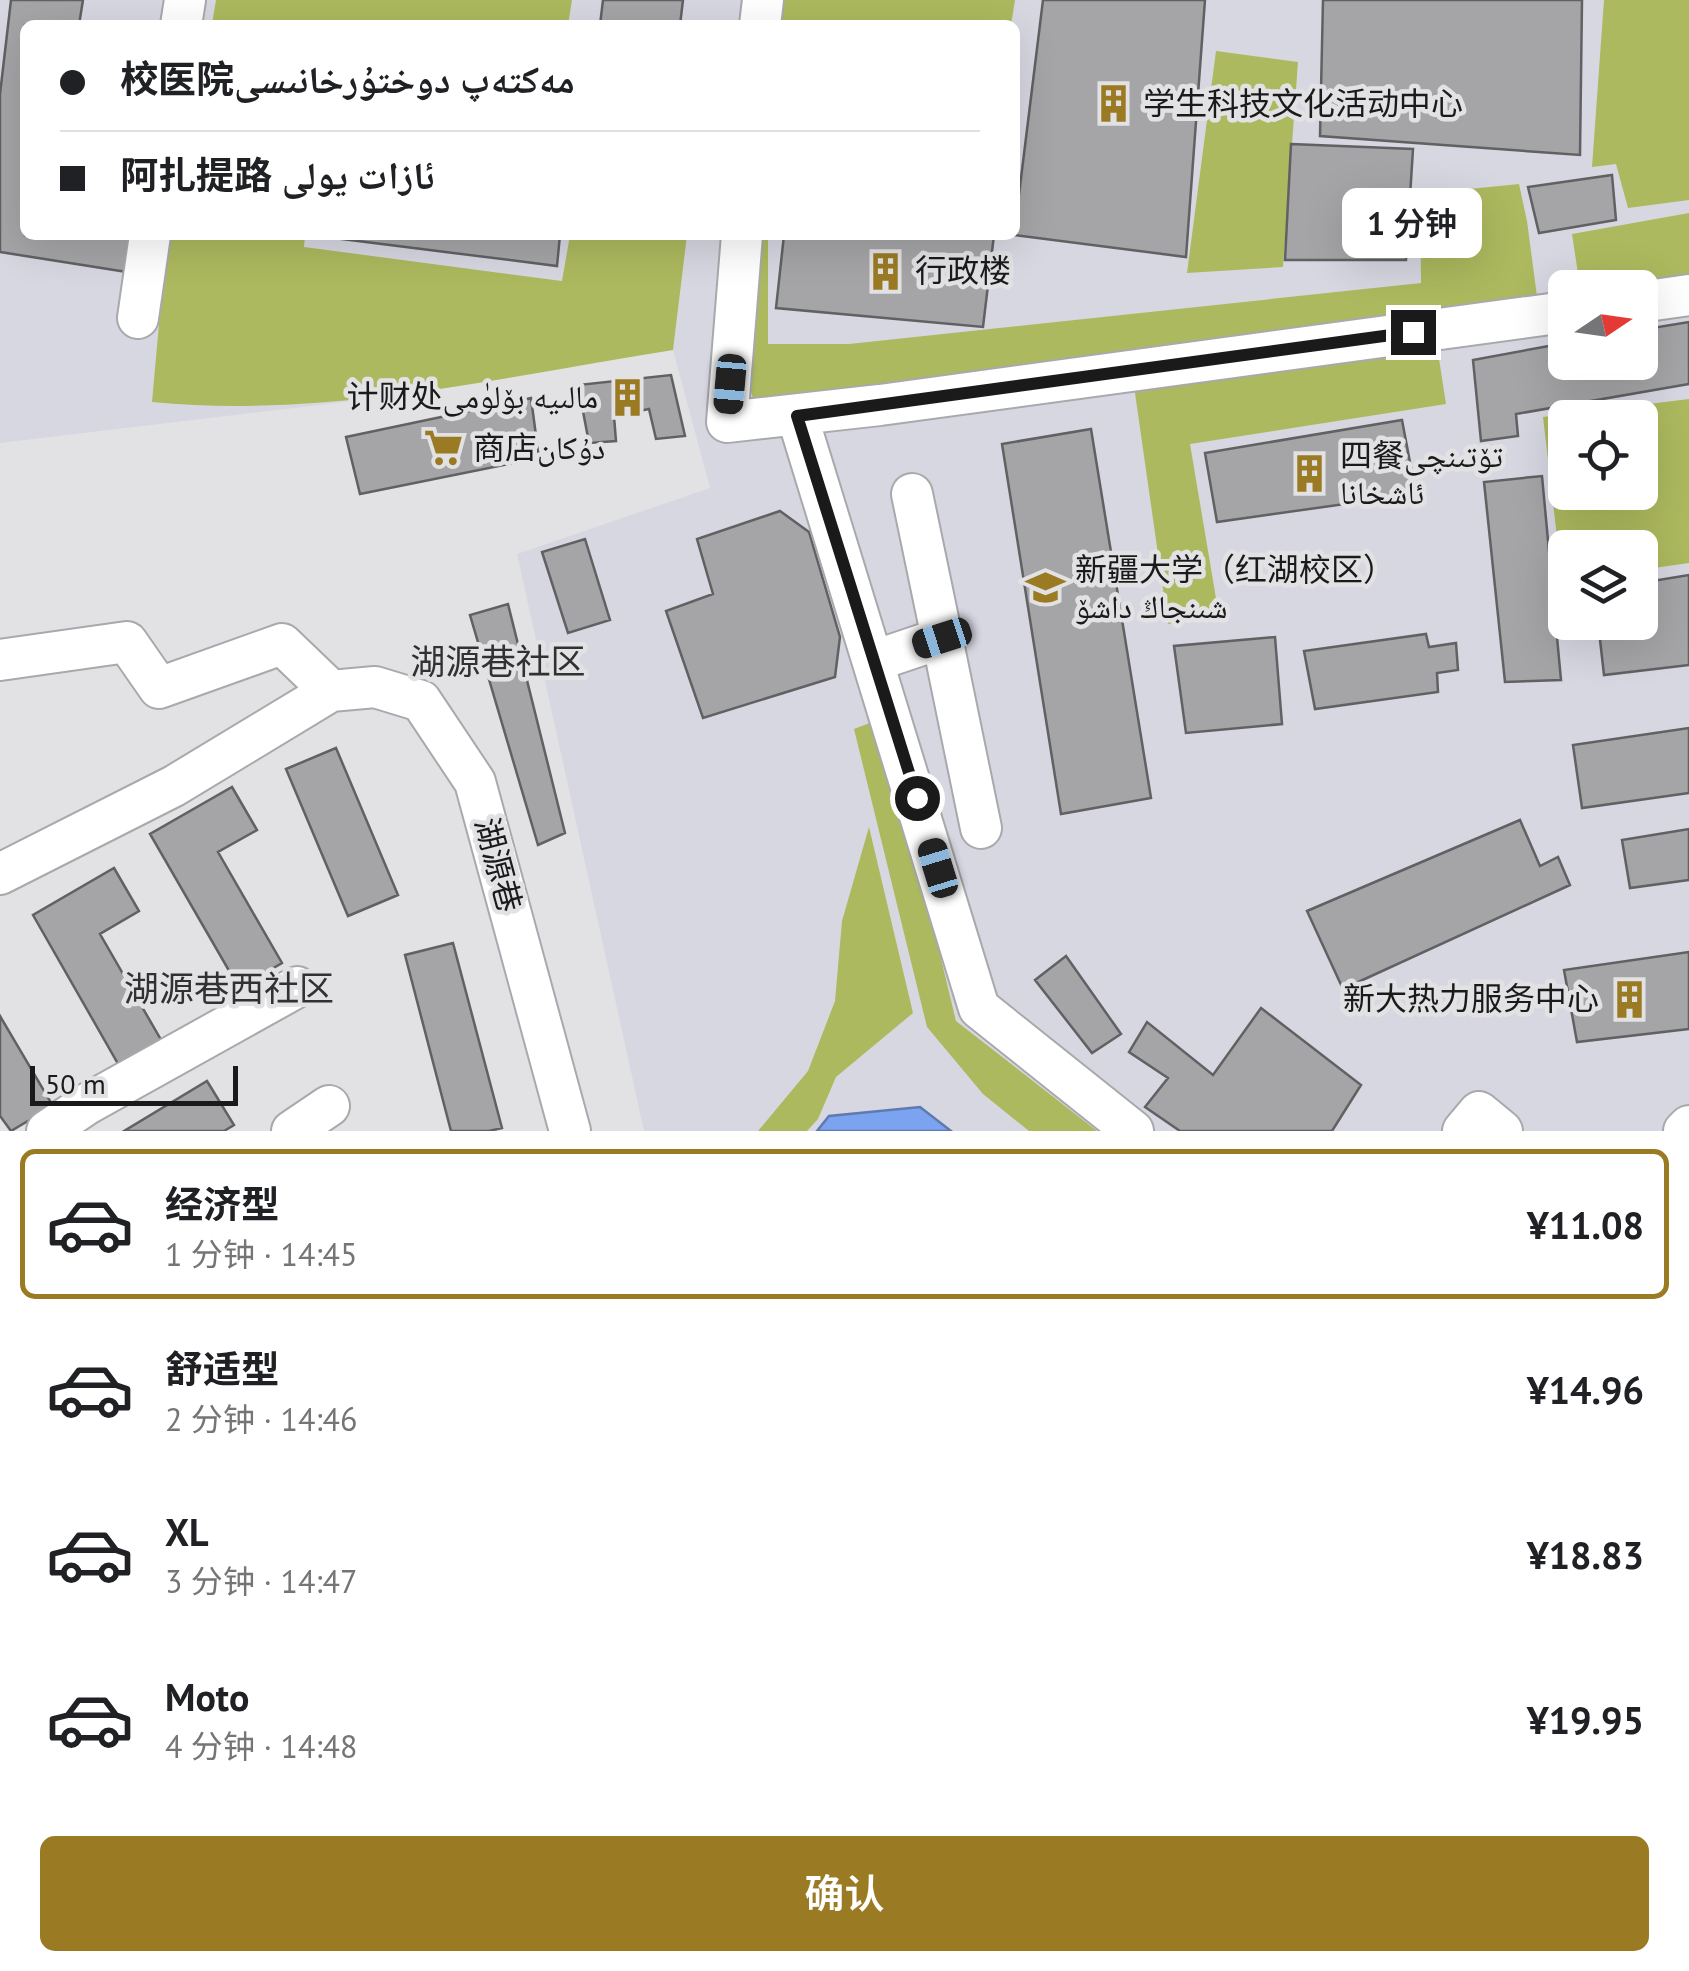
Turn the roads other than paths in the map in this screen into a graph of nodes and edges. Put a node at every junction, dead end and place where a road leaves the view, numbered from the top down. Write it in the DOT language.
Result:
graph roads {
  1 [pos="149,240"];
  2 [pos="742,240"];
  3 [pos="1689,295"];
  4 [pos="1658,299"];
  5 [pos="1548,314"];
  6 [pos="138,318"];
  7 [pos="797,416"];
  8 [pos="912,494"];
  9 [pos="942,638"];
  10 [pos="0,660"];
  11 [pos="874,661"];
  12 [pos="330,691"];
  13 [pos="982,828"];
  14 [pos="0,874"];
  15 [pos="297,988"];
  16 [pos="329,1106"];
  17 [pos="47,1131"];
  18 [pos="292,1131"];
  19 [pos="570,1131"];
  20 [pos="1133,1131"];
  21 [pos="1464,1131"];
  22 [pos="1502,1131"];
  1 -- 6 [label="street"];
  2 -- 7 [label="street"];
  3 -- 4 [label="street"];
  5 -- 7 [label="street"];
  7 -- 11 [label="street"];
  8 -- 9 [label="street"];
  9 -- 11 [label="street"];
  9 -- 13 [label="street"];
  10 -- 12 [label="street"];
  11 -- 20 [label="street"];
  12 -- 14 [label="street"];
  12 -- 19 [label="street, 湖源巷"];
  15 -- 17 [label="street"];
  16 -- 18 [label="street"];
  21 -- 22 [label="street"];
}
